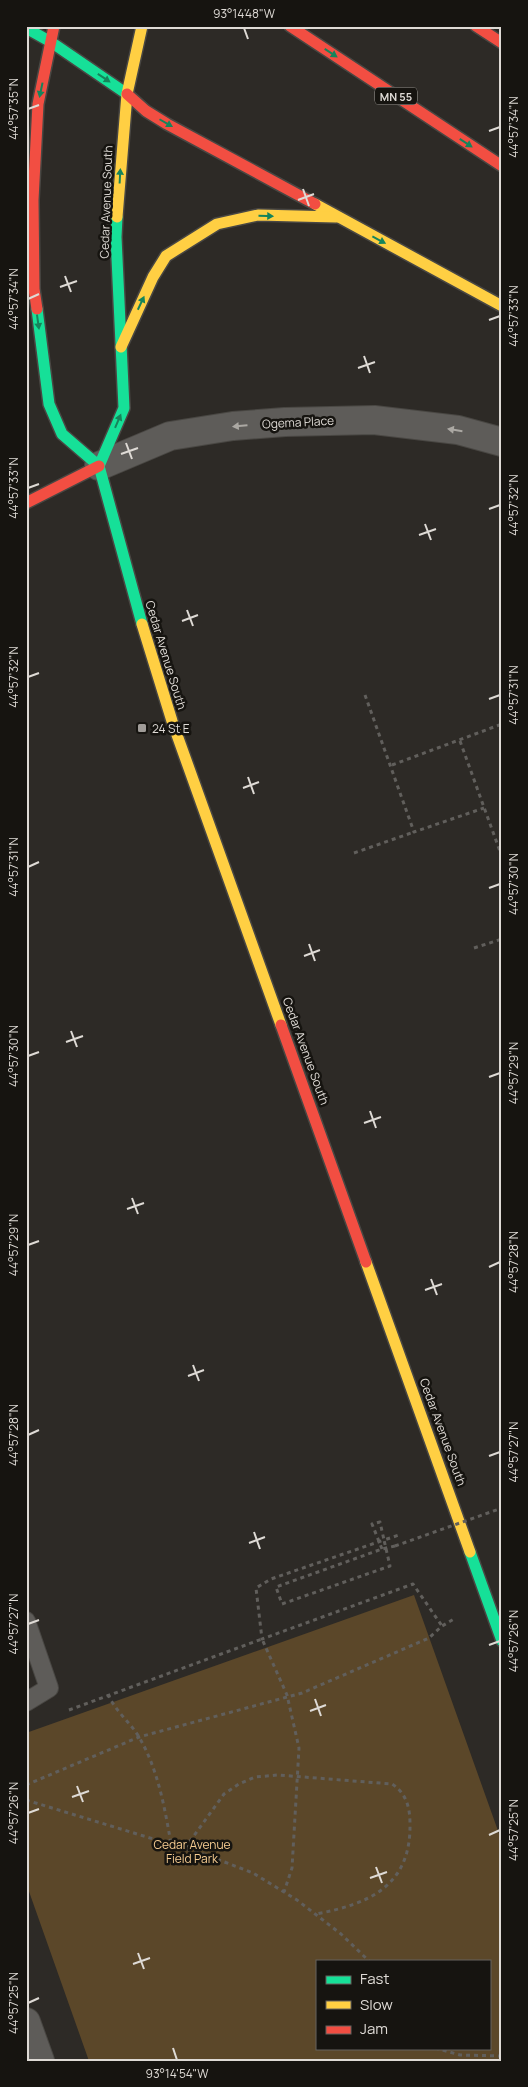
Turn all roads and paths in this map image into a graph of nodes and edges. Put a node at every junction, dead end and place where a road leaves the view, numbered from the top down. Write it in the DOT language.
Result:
graph roads {
  1 [pos="54,26"];
  2 [pos="142,26"];
  3 [pos="290,26"];
  4 [pos="476,26"];
  5 [pos="26,28"];
  6 [pos="51,42"];
  7 [pos="502,43"];
  8 [pos="127,94"];
  9 [pos="502,166"];
  10 [pos="336,217"];
  11 [pos="502,306"];
  12 [pos="121,347"];
  13 [pos="502,442"];
  14 [pos="99,466"];
  15 [pos="26,503"];
  16 [pos="365,695"];
  17 [pos="502,724"];
  18 [pos="460,741"];
  19 [pos="392,765"];
  20 [pos="484,808"];
  21 [pos="414,832"];
  22 [pos="354,853"];
  23 [pos="502,857"];
  24 [pos="502,939"];
  25 [pos="474,948"];
  26 [pos="502,1508"];
  27 [pos="399,1535"];
  28 [pos="384,1540"];
  29 [pos="382,1549"];
  30 [pos="454,1619"];
  31 [pos="26,1621"];
  32 [pos="442,1626"];
  33 [pos="501,1635"];
  34 [pos="262,1640"];
  35 [pos="108,1695"];
  36 [pos="287,1695"];
  37 [pos="26,1702"];
  38 [pos="63,1712"];
  39 [pos="139,1737"];
  40 [pos="298,1777"];
  41 [pos="26,1785"];
  42 [pos="26,1800"];
  43 [pos="172,1844"];
  44 [pos="185,1848"];
  45 [pos="284,1892"];
  46 [pos="316,1914"];
  47 [pos="367,1960"];
  48 [pos="26,2022"];
  49 [pos="442,2050"];
  50 [pos="502,2056"];
  51 [pos="40,2061"];
  1 -- 6 [label="main road"];
  2 -- 8 [label="main road, Cedar Avenue South"];
  3 -- 9 [label="main road, MN 55, one-way"];
  4 -- 7 [label="main road"];
  5 -- 6 [label="main road"];
  6 -- 8 [label="main road, one-way"];
  6 -- 14 [label="main road, one-way"];
  8 -- 10 [label="main road, one-way"];
  12 -- 8 [label="main road, Cedar Avenue South, one-way"];
  10 -- 11 [label="main road, one-way"];
  12 -- 10 [label="main road, one-way"];
  14 -- 12 [label="main road, Cedar Avenue South, one-way"];
  13 -- 14 [label="street, Ogema Place, one-way"];
  14 -- 15 [label="main road"];
  14 -- 33 [label="main road, Cedar Avenue South"];
  16 -- 19 [label="path"];
  17 -- 18 [label="path"];
  18 -- 19 [label="path"];
  18 -- 20 [label="path"];
  19 -- 21 [label="path"];
  20 -- 21 [label="path"];
  20 -- 23 [label="path"];
  21 -- 22 [label="path"];
  24 -- 25 [label="path"];
  26 -- 29 [label="path, bridge"];
  27 -- 28 [label="path"];
  28 -- 29 [label="path"];
  28 -- 29 [label="path"];
  28 -- 34 [label="path"];
  30 -- 32 [label="path"];
  31 -- 37 [label="lane"];
  32 -- 34 [label="path"];
  32 -- 36 [label="path"];
  34 -- 35 [label="path"];
  34 -- 36 [label="path"];
  35 -- 38 [label="path"];
  35 -- 39 [label="path"];
  36 -- 39 [label="path"];
  36 -- 40 [label="path"];
  39 -- 41 [label="path"];
  39 -- 43 [label="path"];
  40 -- 44 [label="path"];
  40 -- 45 [label="path"];
  40 -- 46 [label="path"];
  42 -- 43 [label="path"];
  43 -- 44 [label="path"];
  44 -- 45 [label="path"];
  45 -- 46 [label="path"];
  46 -- 47 [label="path"];
  48 -- 51 [label="street"];
  49 -- 50 [label="path"];
}
